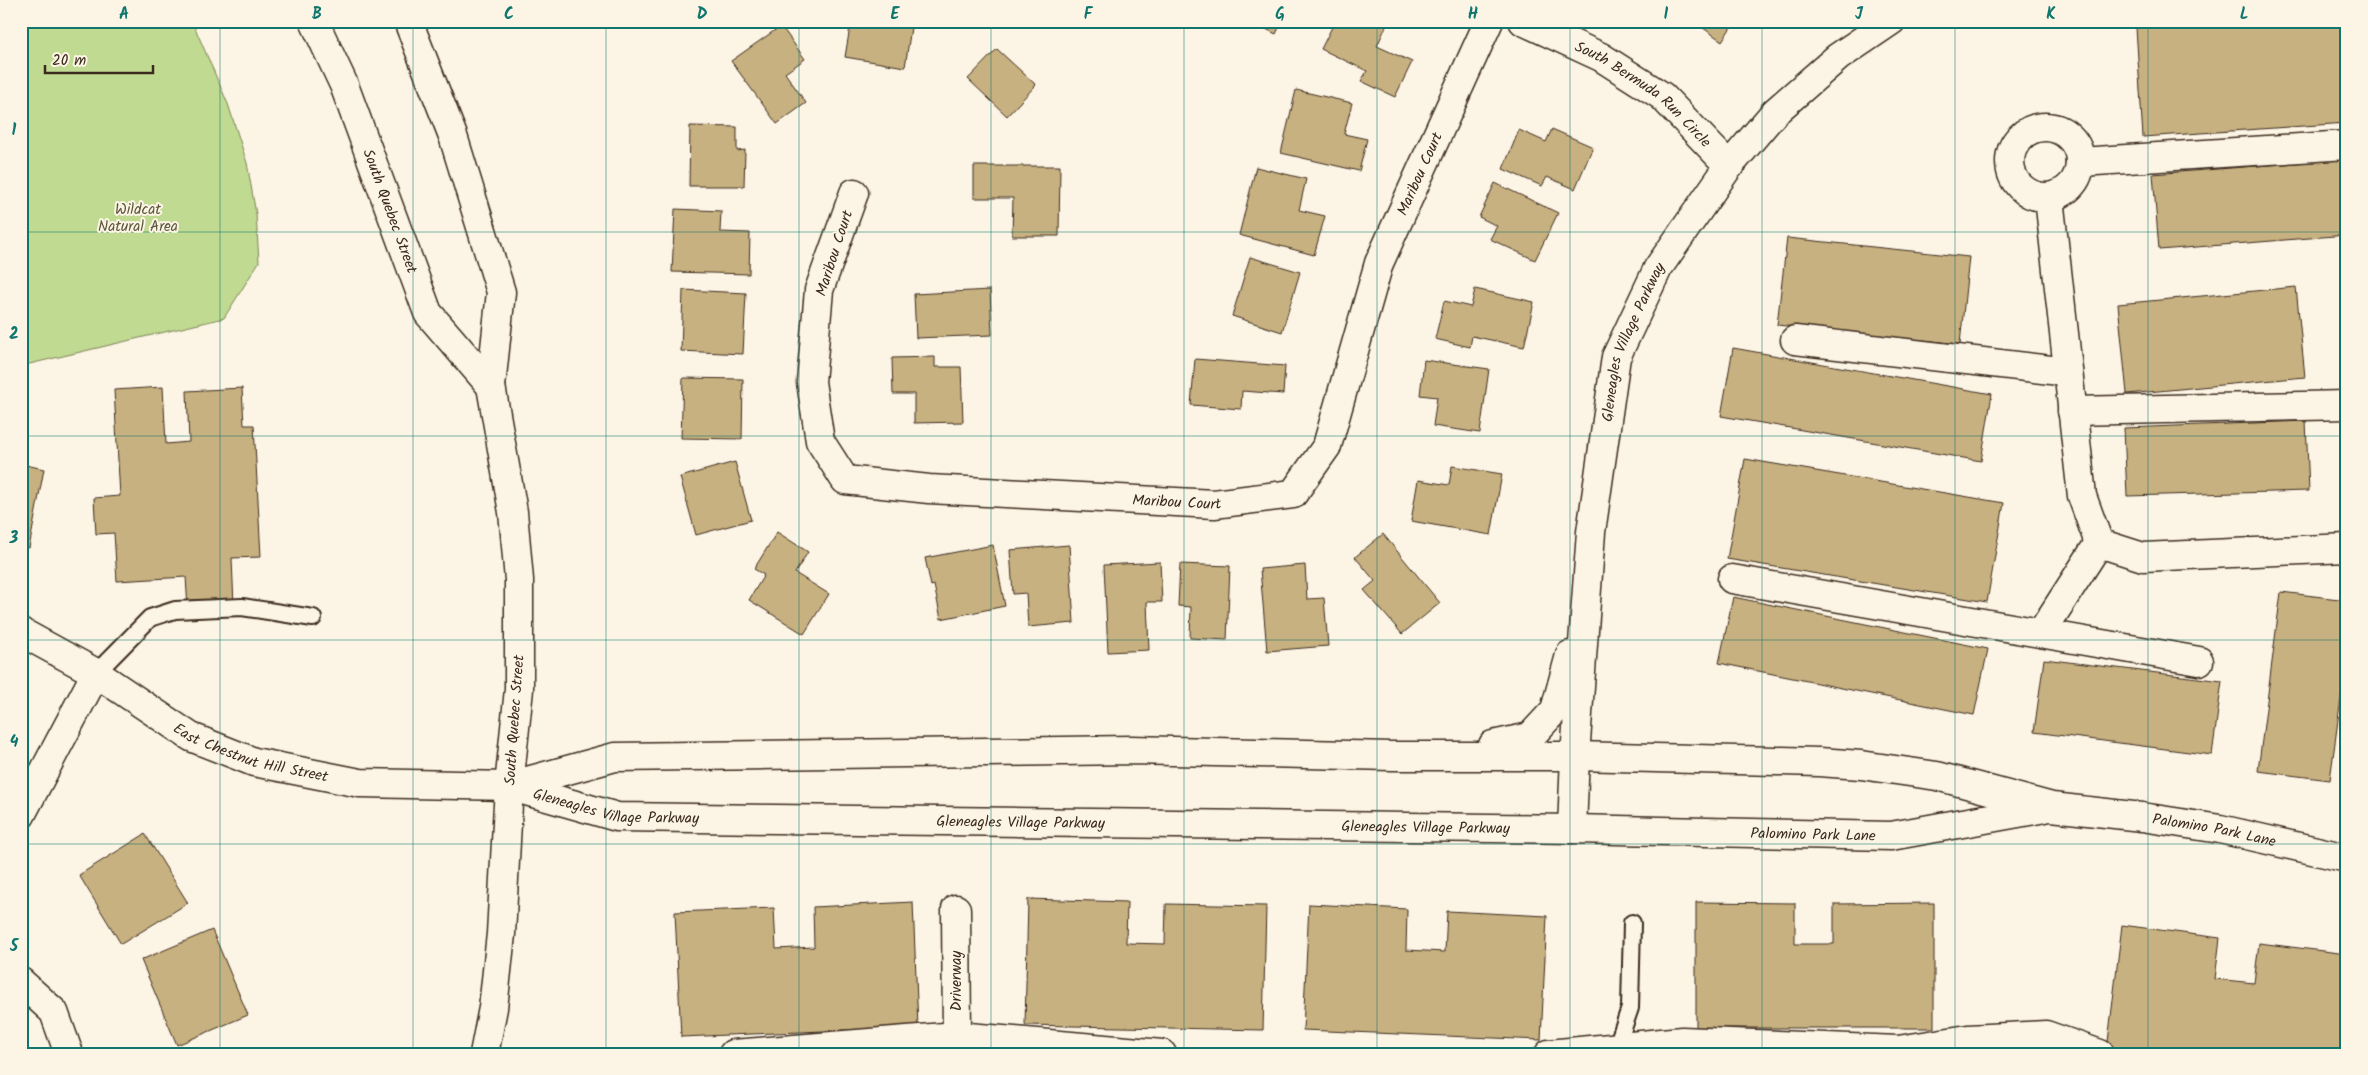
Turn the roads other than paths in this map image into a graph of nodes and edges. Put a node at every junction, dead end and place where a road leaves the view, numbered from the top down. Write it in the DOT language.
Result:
graph roads {
  1 [pos="314,21"];
  2 [pos="408,21"];
  3 [pos="1490,21"];
  4 [pos="1522,21"];
  5 [pos="1891,21"];
  6 [pos="2347,145"];
  7 [pos="2080,162"];
  8 [pos="1729,166"];
  9 [pos="854,193"];
  10 [pos="2049,198"];
  11 [pos="1795,340"];
  12 [pos="2068,372"];
  13 [pos="491,386"];
  14 [pos="2347,405"];
  15 [pos="2072,411"];
  16 [pos="2099,543"];
  17 [pos="2347,548"];
  18 [pos="1732,579"];
  19 [pos="1587,592"];
  20 [pos="313,618"];
  21 [pos="21,632"];
  22 [pos="2040,633"];
  23 [pos="2199,662"];
  24 [pos="96,673"];
  25 [pos="1392,756"];
  26 [pos="1575,756"];
  27 [pos="509,786"];
  28 [pos="2052,807"];
  29 [pos="21,815"];
  30 [pos="1572,829"];
  31 [pos="2347,858"];
  32 [pos="956,908"];
  33 [pos="1632,923"];
  34 [pos="21,982"];
  35 [pos="954,1045"];
  36 [pos="1617,1050"];
  37 [pos="69,1054"];
  38 [pos="484,1054"];
  39 [pos="733,1054"];
  40 [pos="1162,1054"];
  41 [pos="1549,1054"];
  42 [pos="2100,1054"];
  1 -- 13 [label="street, South Quebec Street"];
  2 -- 13 [label="street, South Quebec Street"];
  3 -- 9 [label="street, Maribou Court"];
  4 -- 8 [label="street, South Bermuda Run Circle"];
  5 -- 8 [label="street, Gleneagles Village Parkway"];
  6 -- 7 [label="street"];
  7 -- 10 [label="street"];
  7 -- 10 [label="street"];
  8 -- 19 [label="street, Gleneagles Village Parkway"];
  10 -- 12 [label="street"];
  11 -- 12 [label="street"];
  12 -- 15 [label="street"];
  13 -- 27 [label="street, South Quebec Street"];
  14 -- 15 [label="street"];
  15 -- 16 [label="street"];
  16 -- 17 [label="street"];
  16 -- 22 [label="street"];
  18 -- 22 [label="street"];
  19 -- 25 [label="street"];
  19 -- 26 [label="street, Gleneagles Village Parkway"];
  20 -- 24 [label="lane"];
  21 -- 24 [label="street, East Chestnut Hill Street"];
  22 -- 23 [label="street"];
  24 -- 27 [label="street, East Chestnut Hill Street"];
  24 -- 29 [label="street"];
  25 -- 26 [label="street, Gleneagles Village Parkway"];
  25 -- 27 [label="street, Gleneagles Village Parkway"];
  26 -- 28 [label="street, Palomino Park Lane"];
  26 -- 30 [label="street, Gleneagles Village Parkway"];
  27 -- 30 [label="street, Gleneagles Village Parkway"];
  27 -- 38 [label="street, South Quebec Street"];
  28 -- 30 [label="street, Palomino Park Lane"];
  28 -- 31 [label="street, Palomino Park Lane"];
  32 -- 35 [label="street, Driverway"];
  33 -- 36 [label="lane"];
  34 -- 37 [label="street"];
  35 -- 39 [label="street"];
  35 -- 40 [label="street"];
  36 -- 41 [label="street"];
  36 -- 42 [label="street"];
}
